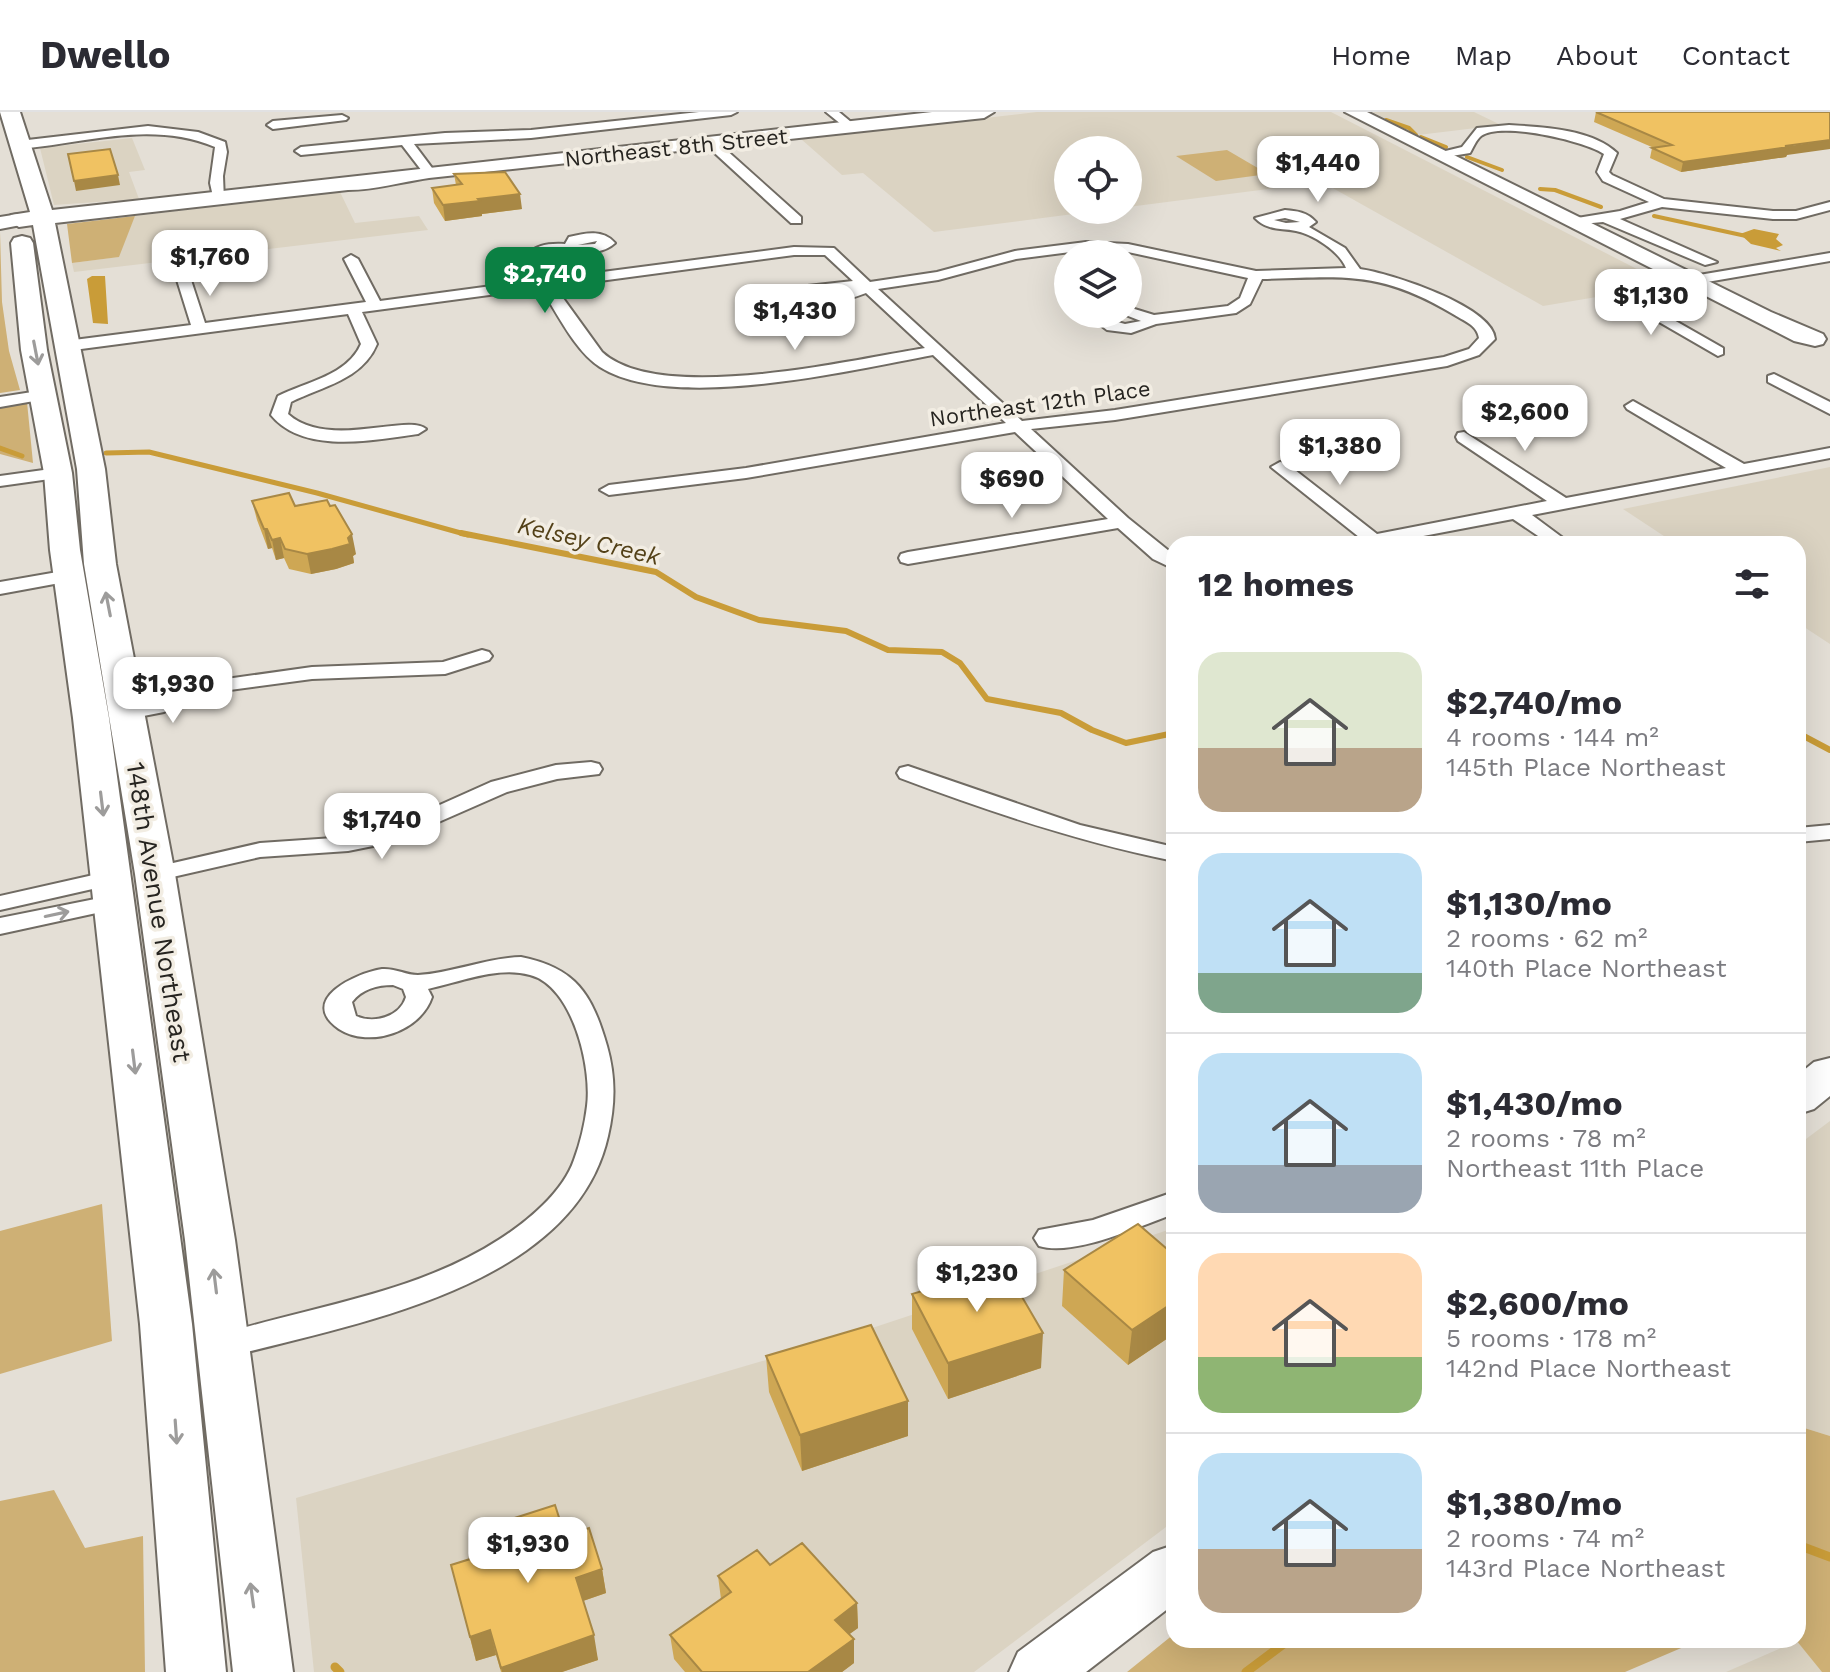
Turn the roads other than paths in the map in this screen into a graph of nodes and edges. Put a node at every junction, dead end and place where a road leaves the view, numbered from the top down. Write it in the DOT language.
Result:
graph roads {
  1 [pos="10,112"];
  2 [pos="592,112"];
  3 [pos="731,112"];
  4 [pos="832,112"];
  5 [pos="984,112"];
  6 [pos="1354,112"];
  7 [pos="98,122"];
  8 [pos="273,125"];
  9 [pos="604,126"];
  10 [pos="348,127"];
  11 [pos="851,127"];
  12 [pos="116,134"];
  13 [pos="407,143"];
  14 [pos="711,143"];
  15 [pos="14,149"];
  16 [pos="301,151"];
  17 [pos="1432,151"];
  18 [pos="512,165"];
  19 [pos="429,172"];
  20 [pos="348,184"];
  21 [pos="219,198"];
  22 [pos="1661,203"];
  23 [pos="1830,206"];
  24 [pos="19,214"];
  25 [pos="1605,218"];
  26 [pos="796,220"];
  27 [pos="1576,222"];
  28 [pos="1299,227"];
  29 [pos="570,246"];
  30 [pos="1830,257"];
  31 [pos="351,259"];
  32 [pos="1710,262"];
  33 [pos="1354,272"];
  34 [pos="1256,275"];
  35 [pos="184,280"];
  36 [pos="1697,282"];
  37 [pos="547,284"];
  38 [pos="869,286"];
  39 [pos="375,306"];
  40 [pos="353,309"];
  41 [pos="1142,314"];
  42 [pos="1150,320"];
  43 [pos="52,325"];
  44 [pos="1142,326"];
  45 [pos="199,328"];
  46 [pos="1822,343"];
  47 [pos="938,350"];
  48 [pos="1718,351"];
  49 [pos="653,379"];
  50 [pos="1774,379"];
  51 [pos="639,389"];
  52 [pos="45,395"];
  53 [pos="0,402"];
  54 [pos="1633,406"];
  55 [pos="1830,409"];
  56 [pos="1019,426"];
  57 [pos="418,429"];
  58 [pos="1464,437"];
  59 [pos="1830,453"];
  60 [pos="1280,467"];
  61 [pos="1742,470"];
  62 [pos="58,473"];
  63 [pos="0,481"];
  64 [pos="609,490"];
  65 [pos="1563,504"];
  66 [pos="1517,513"];
  67 [pos="1122,522"];
  68 [pos="1369,536"];
  69 [pos="1395,536"];
  70 [pos="1550,536"];
  71 [pos="1166,557"];
  72 [pos="908,558"];
  73 [pos="76,563"];
  74 [pos="0,573"];
  75 [pos="0,588"];
  76 [pos="482,656"];
  77 [pos="115,709"];
  78 [pos="591,769"];
  79 [pos="908,773"];
  80 [pos="1830,832"];
  81 [pos="1806,834"];
  82 [pos="1166,853"];
  83 [pos="155,874"];
  84 [pos="113,890"];
  85 [pos="0,903"];
  86 [pos="0,926"];
  87 [pos="414,985"];
  88 [pos="1830,1073"];
  89 [pos="1806,1092"];
  90 [pos="1166,1206"];
  91 [pos="1049,1238"];
  92 [pos="166,1324"];
  93 [pos="226,1367"];
  94 [pos="1166,1576"];
  95 [pos="196,1672"];
  96 [pos="263,1672"];
  97 [pos="1039,1672"];
  1 -- 15 [label="main road, 148th Avenue Northeast"];
  2 -- 9 [label="street"];
  3 -- 9 [label="street"];
  4 -- 11 [label="street"];
  5 -- 11 [label="main road, Northeast 8th Street"];
  6 -- 17 [label="main road"];
  7 -- 12 [label="street"];
  8 -- 10 [label="street"];
  9 -- 13 [label="street"];
  10 -- 13 [label="street"];
  10 -- 16 [label="street"];
  11 -- 14 [label="main road, Northeast 8th Street"];
  12 -- 15 [label="street"];
  12 -- 21 [label="street"];
  13 -- 19 [label="street"];
  14 -- 18 [label="main road, Northeast 8th Street"];
  14 -- 26 [label="street"];
  15 -- 24 [label="main road, 148th Avenue Northeast"];
  17 -- 22 [label="street"];
  17 -- 27 [label="main road"];
  18 -- 19 [label="main road, Northeast 8th Street"];
  18 -- 20 [label="main road, Northeast 8th Street"];
  19 -- 20 [label="main road, Northeast 8th Street"];
  20 -- 21 [label="main road, Northeast 8th Street"];
  21 -- 24 [label="main road, Northeast 8th Street"];
  22 -- 23 [label="street"];
  22 -- 25 [label="street"];
  24 -- 43 [label="main road, 148th Avenue Northeast"];
  25 -- 27 [label="street"];
  25 -- 32 [label="street"];
  27 -- 36 [label="main road"];
  28 -- 33 [label="street"];
  29 -- 37 [label="street"];
  30 -- 36 [label="street"];
  31 -- 39 [label="street"];
  33 -- 34 [label="street"];
  33 -- 56 [label="street, Northeast 12th Place"];
  34 -- 38 [label="street"];
  34 -- 42 [label="street"];
  35 -- 45 [label="street"];
  36 -- 46 [label="main road"];
  36 -- 48 [label="street"];
  37 -- 38 [label="street"];
  37 -- 39 [label="street"];
  37 -- 49 [label="street"];
  38 -- 38 [label="street"];
  38 -- 47 [label="street"];
  39 -- 40 [label="street"];
  40 -- 45 [label="street"];
  40 -- 57 [label="street"];
  41 -- 42 [label="street"];
  42 -- 44 [label="street"];
  43 -- 45 [label="street"];
  43 -- 52 [label="main road, 148th Avenue Northeast, one-way"];
  43 -- 73 [label="main road, 148th Avenue Northeast"];
  47 -- 49 [label="street"];
  47 -- 56 [label="street"];
  49 -- 51 [label="street"];
  50 -- 55 [label="street"];
  52 -- 53 [label="street"];
  52 -- 62 [label="main road, 148th Avenue Northeast"];
  54 -- 61 [label="street"];
  56 -- 64 [label="street, Northeast 12th Place"];
  56 -- 67 [label="street"];
  58 -- 65 [label="street"];
  59 -- 61 [label="street"];
  60 -- 68 [label="street"];
  61 -- 65 [label="street"];
  62 -- 63 [label="street"];
  62 -- 73 [label="main road, 148th Avenue Northeast"];
  65 -- 66 [label="street"];
  66 -- 69 [label="street"];
  66 -- 70 [label="street"];
  67 -- 71 [label="street"];
  67 -- 72 [label="street"];
  73 -- 74 [label="street"];
  73 -- 75 [label="street"];
  73 -- 77 [label="main road, 148th Avenue Northeast"];
  76 -- 77 [label="street"];
  77 -- 83 [label="main road, 148th Avenue Northeast"];
  77 -- 84 [label="main road, 148th Avenue Northeast, one-way"];
  78 -- 83 [label="street"];
  79 -- 82 [label="street"];
  80 -- 81 [label="street"];
  93 -- 83 [label="main road, 148th Avenue Northeast, one-way"];
  84 -- 85 [label="street"];
  86 -- 84 [label="street, one-way"];
  84 -- 92 [label="main road, 148th Avenue Northeast, one-way"];
  87 -- 93 [label="street"];
  88 -- 89 [label="main road"];
  90 -- 91 [label="street"];
  92 -- 93 [label="main road"];
  92 -- 95 [label="main road, 148th Avenue Northeast, one-way"];
  96 -- 93 [label="main road, 148th Avenue Northeast, one-way"];
  94 -- 97 [label="main road"];
}
